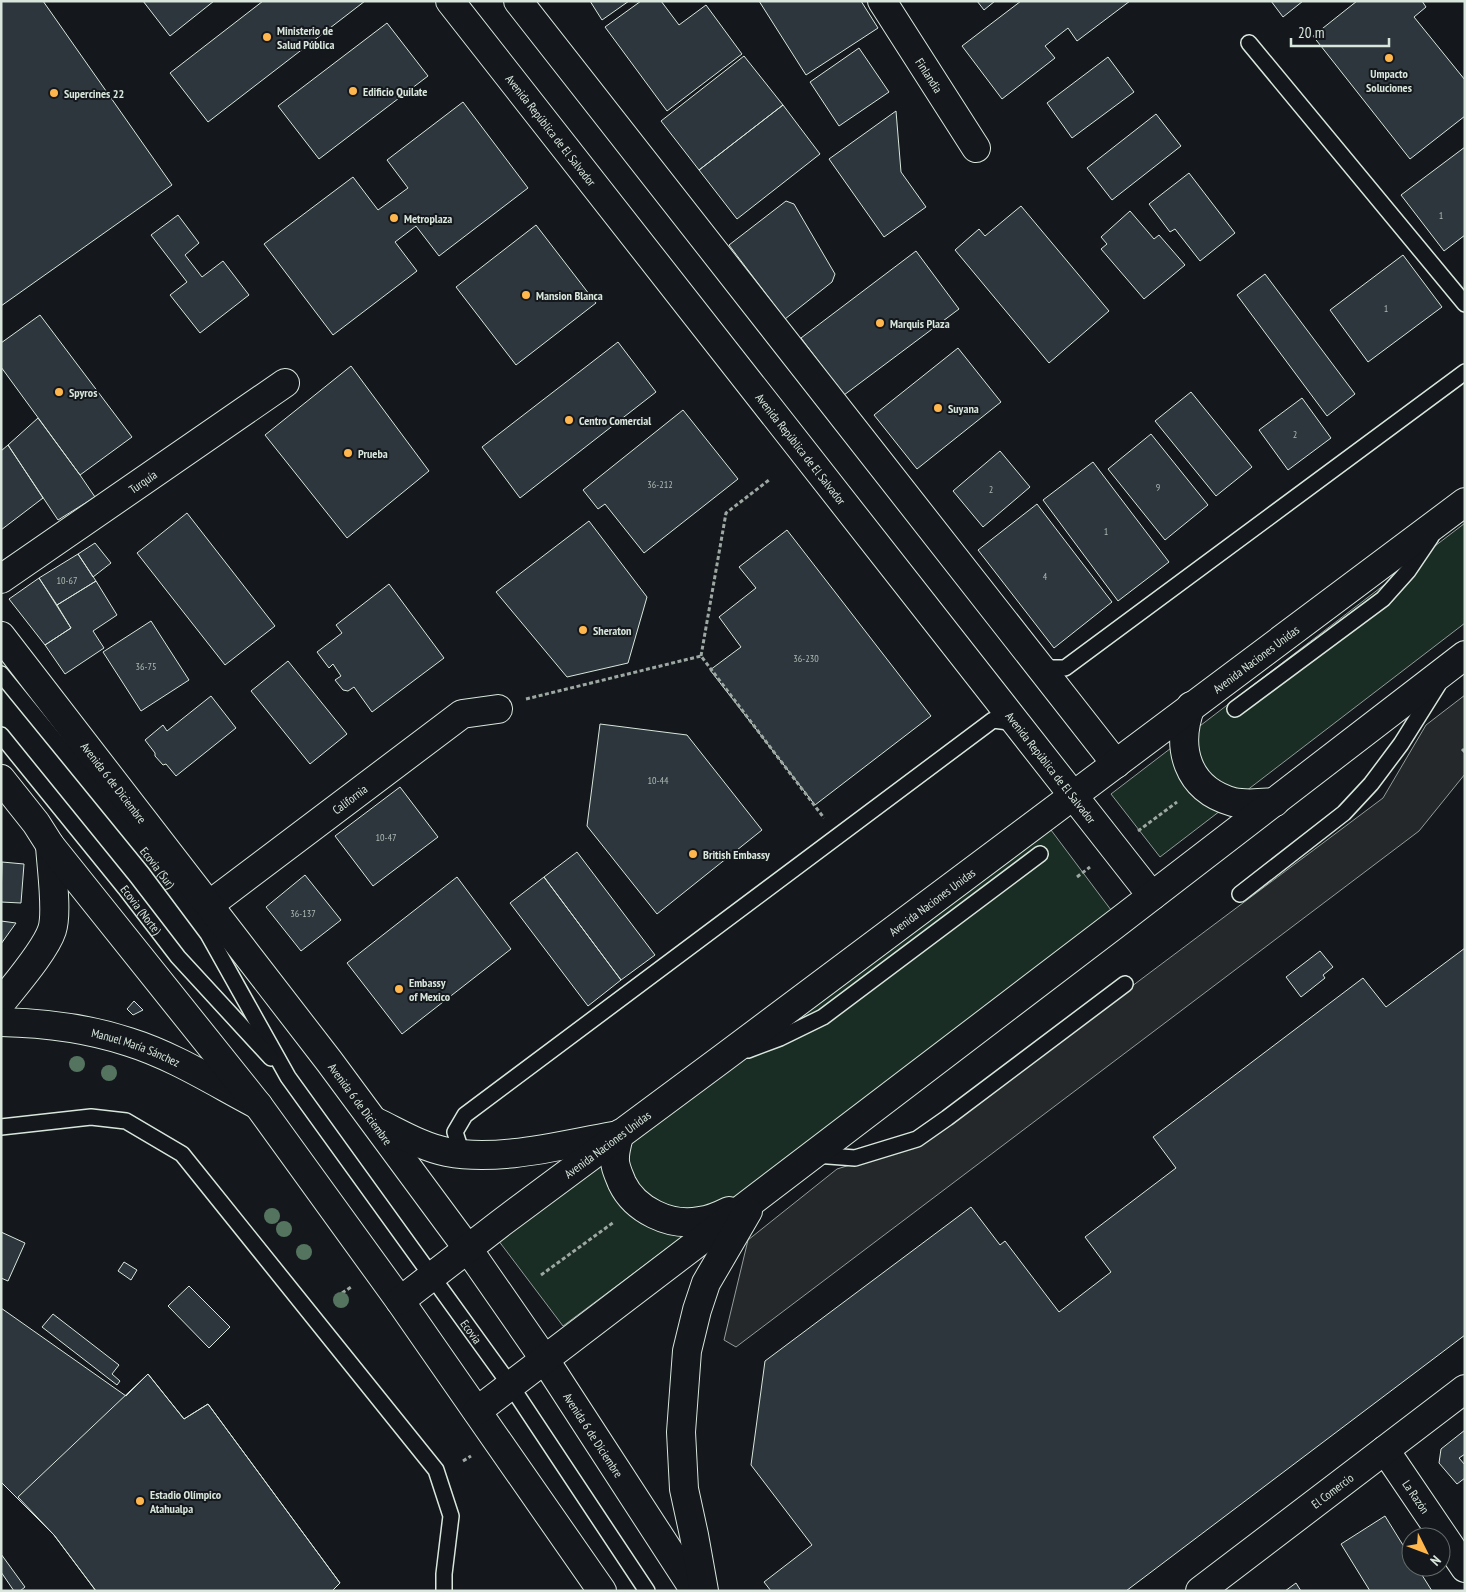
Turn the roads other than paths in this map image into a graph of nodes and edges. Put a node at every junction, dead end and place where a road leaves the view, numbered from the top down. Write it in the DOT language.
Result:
graph roads {
  1 [pos="450,1"];
  2 [pos="518,1"];
  3 [pos="882,1"];
  4 [pos="1249,43"];
  5 [pos="976,148"];
  6 [pos="1465,304"];
  7 [pos="1465,372"];
  8 [pos="285,382"];
  9 [pos="1465,502"];
  10 [pos="1442,519"];
  11 [pos="1,579"];
  12 [pos="1,636"];
  13 [pos="1457,661"];
  14 [pos="1040,668"];
  15 [pos="1,674"];
  16 [pos="508,705"];
  17 [pos="1191,706"];
  18 [pos="1235,709"];
  19 [pos="1017,723"];
  20 [pos="1,735"];
  21 [pos="1116,764"];
  22 [pos="1,779"];
  23 [pos="1074,795"];
  24 [pos="1275,802"];
  25 [pos="50,845"];
  26 [pos="1040,854"];
  27 [pos="1240,894"];
  28 [pos="1152,896"];
  29 [pos="209,905"];
  30 [pos="1125,984"];
  31 [pos="1,1003"];
  32 [pos="1,1022"];
  33 [pos="723,1058"];
  34 [pos="288,1078"];
  35 [pos="258,1105"];
  36 [pos="375,1122"];
  37 [pos="1,1127"];
  38 [pos="619,1134"];
  39 [pos="462,1154"];
  40 [pos="814,1155"];
  41 [pos="754,1200"];
  42 [pos="468,1249"];
  43 [pos="432,1277"];
  44 [pos="400,1301"];
  45 [pos="546,1360"];
  46 [pos="511,1386"];
  47 [pos="1465,1389"];
  48 [pos="477,1412"];
  49 [pos="1386,1450"];
  50 [pos="1465,1568"];
  51 [pos="444,1591"];
  52 [pos="602,1591"];
  53 [pos="647,1591"];
  54 [pos="694,1591"];
  55 [pos="704,1591"];
  56 [pos="1200,1591"];
  1 -- 19 [label="main road, Avenida República de El Salvador"];
  2 -- 14 [label="main road"];
  3 -- 5 [label="main road, Finlandia"];
  4 -- 6 [label="lane"];
  7 -- 14 [label="lane"];
  8 -- 11 [label="main road, Turquía"];
  9 -- 10 [label="main road, Avenida Naciones Unidas"];
  10 -- 17 [label="main road, Avenida Naciones Unidas"];
  10 -- 18 [label="lane"];
  12 -- 29 [label="main road, Avenida 6 de Diciembre"];
  13 -- 24 [label="main road"];
  13 -- 27 [label="lane"];
  14 -- 21 [label="main road"];
  15 -- 34 [label="lane, Ecovia (Sur)"];
  16 -- 29 [label="main road, California"];
  17 -- 21 [label="main road, Avenida Naciones Unidas"];
  17 -- 24 [label="main road"];
  19 -- 23 [label="main road, Avenida República de El Salvador"];
  19 -- 39 [label="lane"];
  20 -- 34 [label="lane, Ecovia (Norte)"];
  21 -- 23 [label="main road, Avenida Naciones Unidas"];
  22 -- 25 [label="main road"];
  23 -- 28 [label="main road, Avenida República de El Salvador"];
  23 -- 33 [label="main road, Avenida Naciones Unidas"];
  24 -- 28 [label="main road"];
  25 -- 31 [label="main road"];
  25 -- 35 [label="main road"];
  26 -- 33 [label="lane"];
  28 -- 40 [label="main road"];
  29 -- 36 [label="main road, Avenida 6 de Diciembre"];
  30 -- 40 [label="lane"];
  32 -- 35 [label="main road, Manuel María Sánchez"];
  33 -- 38 [label="main road, Avenida Naciones Unidas"];
  34 -- 43 [label="lane, Ecovia"];
  35 -- 44 [label="main road"];
  36 -- 39 [label="main road"];
  36 -- 42 [label="main road, Avenida 6 de Diciembre"];
  37 -- 51 [label="lane"];
  38 -- 39 [label="main road"];
  38 -- 41 [label="main road"];
  38 -- 42 [label="main road, Avenida Naciones Unidas"];
  40 -- 41 [label="main road"];
  41 -- 45 [label="main road"];
  41 -- 55 [label="main road"];
  42 -- 43 [label="main road, Avenida Naciones Unidas"];
  42 -- 45 [label="main road, Avenida 6 de Diciembre"];
  43 -- 44 [label="main road, Avenida Naciones Unidas"];
  43 -- 46 [label="lane, Ecovia"];
  44 -- 48 [label="main road"];
  45 -- 46 [label="main road"];
  45 -- 54 [label="main road, Avenida 6 de Diciembre"];
  46 -- 48 [label="main road"];
  46 -- 53 [label="lane, Ecovia"];
  47 -- 49 [label="main road, El Comercio"];
  48 -- 52 [label="main road"];
  49 -- 50 [label="main road, La Razón"];
  49 -- 56 [label="main road, El Comercio"];
}
